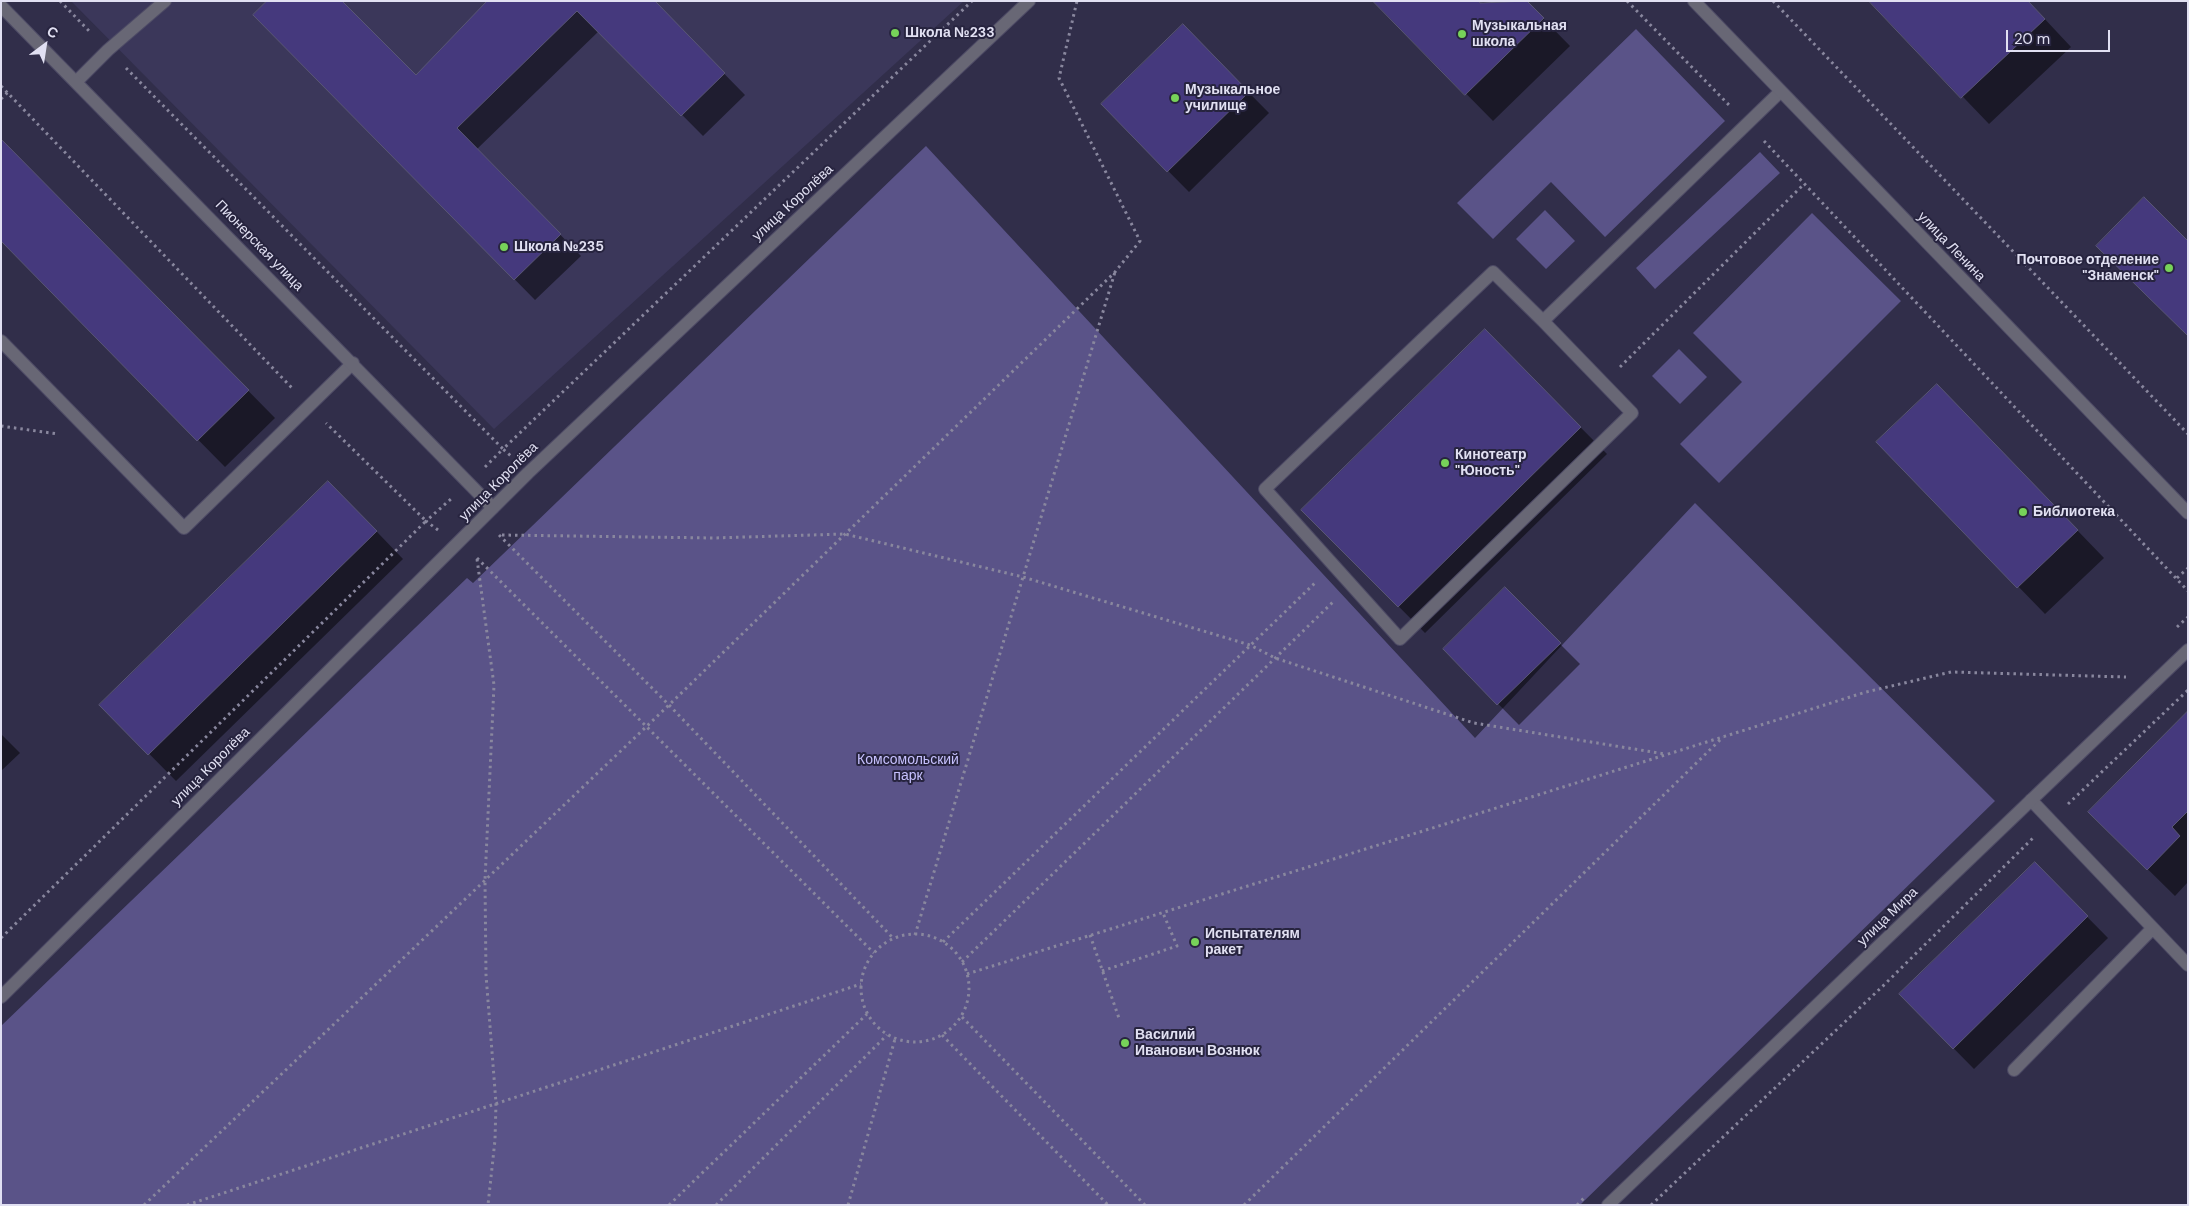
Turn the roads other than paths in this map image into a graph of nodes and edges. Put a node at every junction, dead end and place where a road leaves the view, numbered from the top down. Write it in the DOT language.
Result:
graph roads {
  1 [pos="165,1"];
  2 [pos="1029,1"];
  3 [pos="1694,1"];
  4 [pos="1,6"];
  5 [pos="77,81"];
  6 [pos="1780,92"];
  7 [pos="1543,321"];
  8 [pos="1,341"];
  9 [pos="353,363"];
  10 [pos="493,508"];
  11 [pos="2188,513"];
  12 [pos="2188,650"];
  13 [pos="2031,800"];
  14 [pos="2152,928"];
  15 [pos="2188,966"];
  16 [pos="1,997"];
  17 [pos="2014,1070"];
  18 [pos="1608,1205"];
  1 -- 5 [label="street"];
  2 -- 10 [label="street, улица Королёва"];
  3 -- 6 [label="street, улица Ленина"];
  4 -- 5 [label="street, Пионерская улица"];
  5 -- 9 [label="street, Пионерская улица"];
  6 -- 7 [label="street"];
  6 -- 11 [label="street, улица Ленина"];
  7 -- 7 [label="street"];
  8 -- 9 [label="street"];
  9 -- 10 [label="street, Пионерская улица"];
  10 -- 16 [label="street, улица Королёва"];
  12 -- 13 [label="street, улица Мира"];
  13 -- 14 [label="street"];
  13 -- 18 [label="street, улица Мира"];
  14 -- 15 [label="street"];
  14 -- 17 [label="street"];
}
